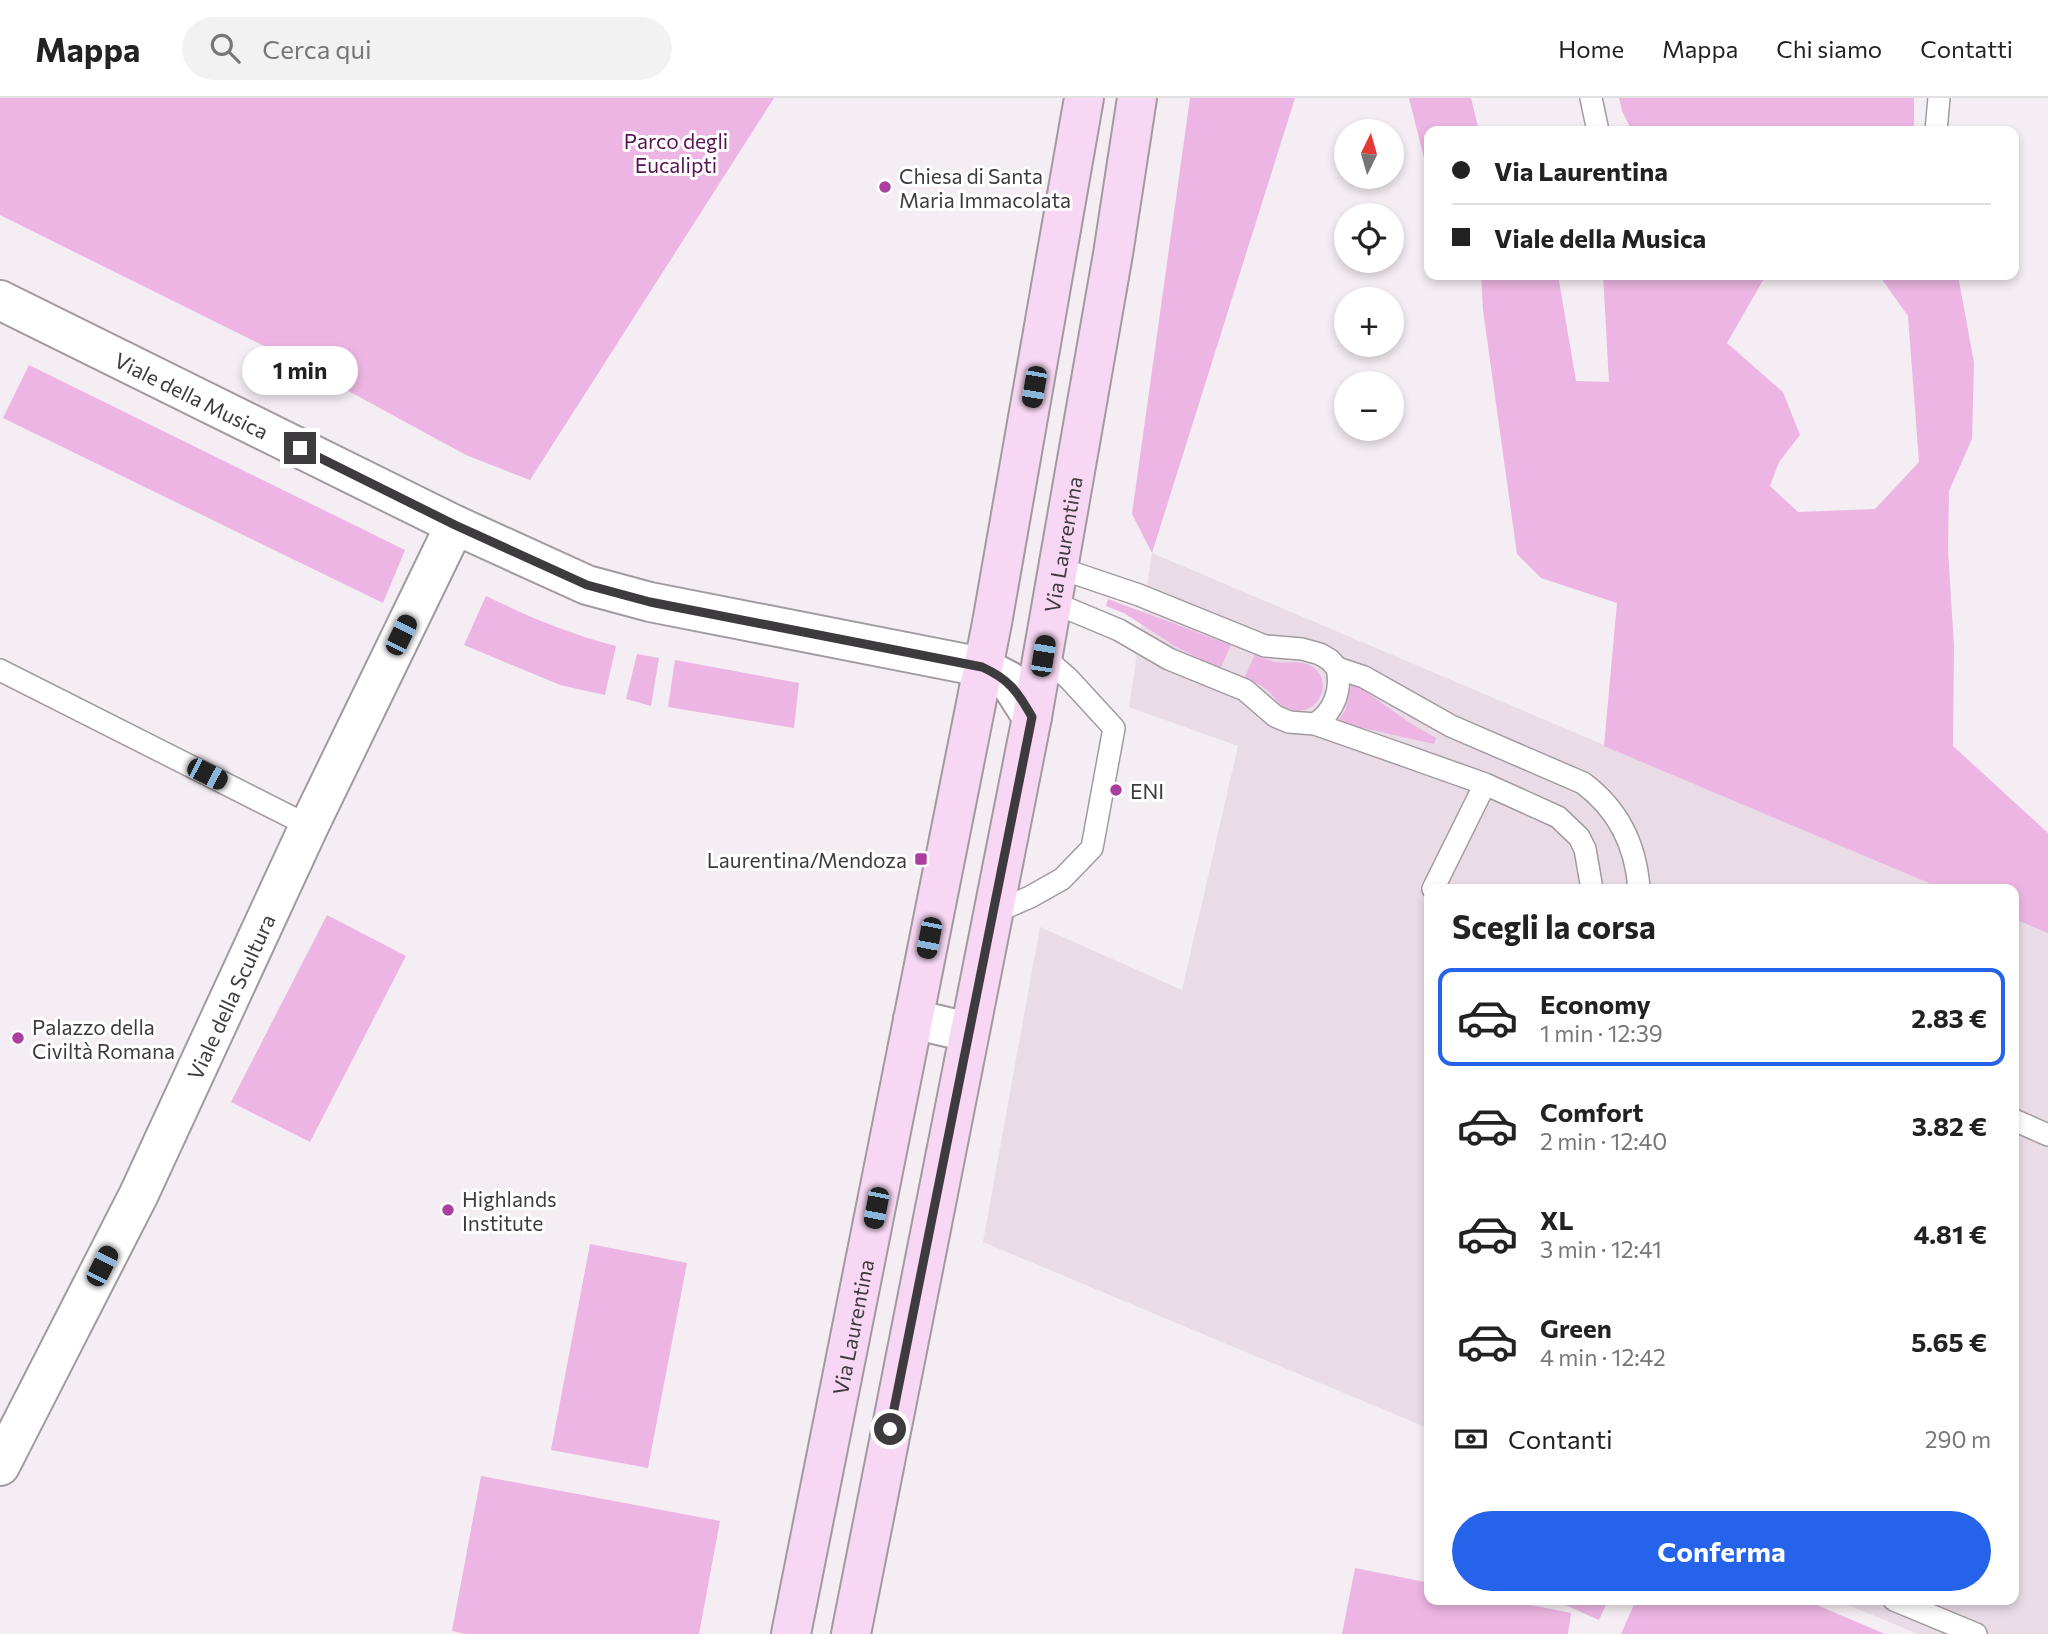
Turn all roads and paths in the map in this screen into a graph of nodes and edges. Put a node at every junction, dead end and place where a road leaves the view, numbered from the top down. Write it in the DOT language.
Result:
graph roads {
  1 [pos="1084,98"];
  2 [pos="1137,98"];
  3 [pos="1591,98"];
  4 [pos="1939,98"];
  5 [pos="1597,126"];
  6 [pos="1936,126"];
  7 [pos="0,300"];
  8 [pos="455,525"];
  9 [pos="1056,585"];
  10 [pos="1043,656"];
  11 [pos="982,667"];
  12 [pos="1337,668"];
  13 [pos="0,670"];
  14 [pos="1032,717"];
  15 [pos="1315,724"];
  16 [pos="1485,785"];
  17 [pos="309,826"];
  18 [pos="1436,884"];
  19 [pos="1591,884"];
  20 [pos="1639,884"];
  21 [pos="993,913"];
  22 [pos="913,1019"];
  23 [pos="968,1032"];
  24 [pos="2019,1123"];
  25 [pos="2048,1135"];
  26 [pos="0,1465"];
  27 [pos="1906,1605"];
  28 [pos="791,1634"];
  29 [pos="851,1634"];
  30 [pos="1976,1634"];
  1 -- 11 [label="main road, Via Laurentina"];
  2 -- 9 [label="main road, Via Laurentina"];
  3 -- 5 [label="lane"];
  4 -- 6 [label="lane"];
  7 -- 8 [label="street, Viale della Musica"];
  8 -- 11 [label="street, Viale della Musica"];
  8 -- 17 [label="street, Viale della Scultura"];
  9 -- 10 [label="main road, Via Laurentina"];
  9 -- 12 [label="lane"];
  9 -- 15 [label="lane"];
  10 -- 14 [label="main road, Via Laurentina"];
  10 -- 21 [label="lane"];
  11 -- 14 [label="street, Viale della Musica"];
  11 -- 22 [label="main road, Via Laurentina"];
  12 -- 15 [label="lane"];
  12 -- 20 [label="lane"];
  13 -- 17 [label="lane"];
  14 -- 21 [label="main road, Via Laurentina"];
  15 -- 16 [label="lane"];
  16 -- 18 [label="lane"];
  16 -- 19 [label="lane"];
  17 -- 26 [label="street, Viale della Scultura"];
  21 -- 23 [label="main road, Via Laurentina"];
  22 -- 23 [label="street"];
  22 -- 28 [label="main road, Via Laurentina"];
  23 -- 29 [label="main road, Via Laurentina"];
  24 -- 25 [label="lane"];
  27 -- 30 [label="lane"];
}
